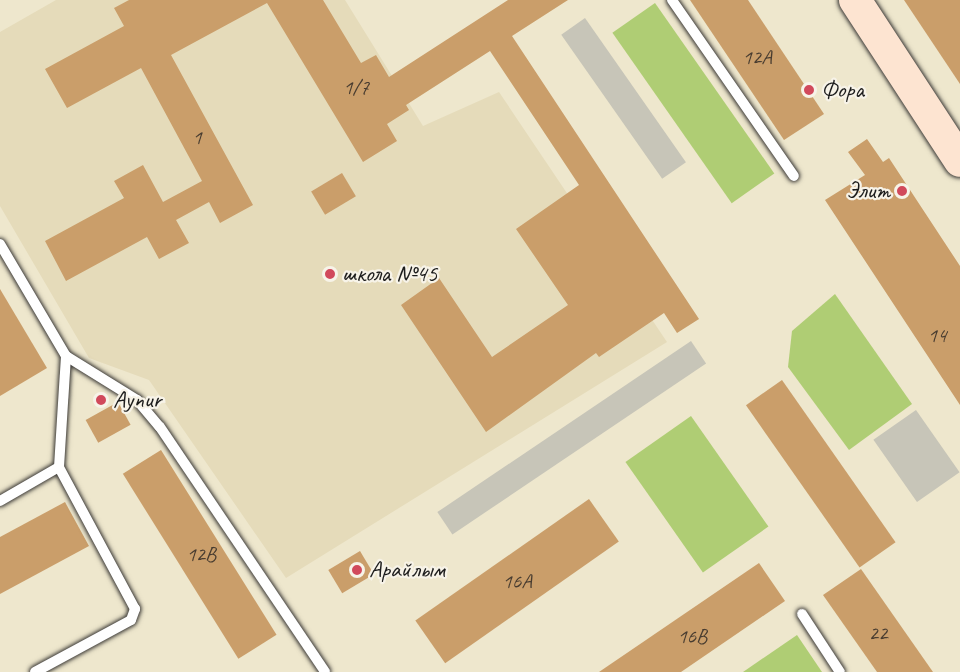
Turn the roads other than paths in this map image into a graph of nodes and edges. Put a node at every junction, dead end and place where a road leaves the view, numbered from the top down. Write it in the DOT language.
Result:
graph roads {
  1 [pos="672,0"];
  2 [pos="855,0"];
  3 [pos="960,161"];
  4 [pos="794,176"];
  5 [pos="0,244"];
  6 [pos="66,356"];
  7 [pos="59,467"];
  8 [pos="0,501"];
  9 [pos="802,614"];
  10 [pos="35,672"];
  11 [pos="325,672"];
  12 [pos="840,672"];
  1 -- 4 [label="lane"];
  2 -- 3 [label="main road"];
  5 -- 6 [label="lane"];
  6 -- 7 [label="lane"];
  6 -- 11 [label="lane"];
  7 -- 8 [label="lane"];
  7 -- 10 [label="lane"];
  9 -- 12 [label="lane"];
}
